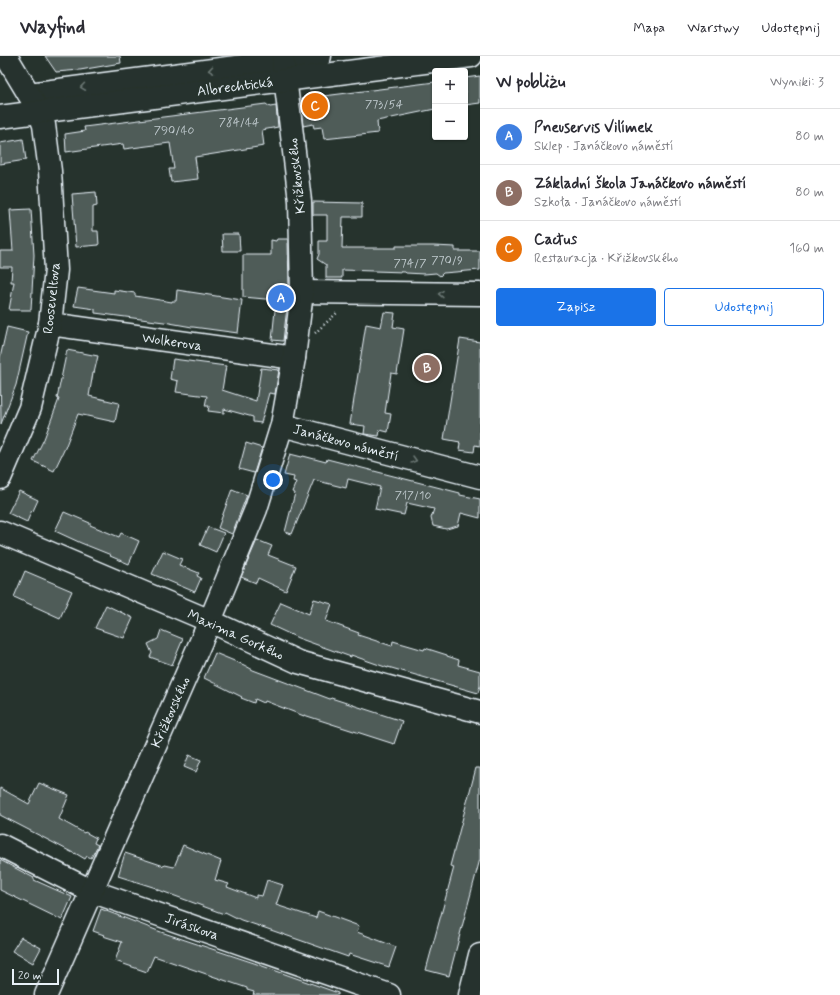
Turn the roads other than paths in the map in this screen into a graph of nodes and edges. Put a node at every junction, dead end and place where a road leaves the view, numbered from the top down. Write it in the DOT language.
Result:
graph roads {
  1 [pos="6,56"];
  2 [pos="320,56"];
  3 [pos="471,56"];
  4 [pos="378,62"];
  5 [pos="284,70"];
  6 [pos="34,103"];
  7 [pos="0,117"];
  8 [pos="302,292"];
  9 [pos="480,294"];
  10 [pos="50,324"];
  11 [pos="295,356"];
  12 [pos="282,425"];
  13 [pos="480,477"];
  14 [pos="0,478"];
  15 [pos="0,532"];
  16 [pos="210,621"];
  17 [pos="480,712"];
  18 [pos="0,845"];
  19 [pos="91,891"];
  20 [pos="480,955"];
  21 [pos="46,995"];
  22 [pos="388,995"];
  23 [pos="470,995"];
  1 -- 6 [label="street, Rooseveltova"];
  2 -- 5 [label="street, Albrechtická"];
  3 -- 4 [label="street, Albrechtická"];
  4 -- 5 [label="street, Albrechtická"];
  5 -- 6 [label="street, Albrechtická"];
  5 -- 8 [label="street, Křižkovského"];
  6 -- 7 [label="street, Albrechtická"];
  6 -- 10 [label="street, Rooseveltova"];
  9 -- 8 [label="street, one-way"];
  8 -- 11 [label="street, Janáčkovo náměstí"];
  10 -- 11 [label="street, Wolkerova"];
  10 -- 14 [label="street, Rooseveltova"];
  11 -- 12 [label="street, Janáčkovo náměstí"];
  12 -- 13 [label="street, Janáčkovo náměstí, one-way"];
  12 -- 16 [label="street, Křižkovského"];
  15 -- 16 [label="street, Maxima Gorkého"];
  16 -- 17 [label="street, Maxima Gorkého"];
  16 -- 19 [label="street, Křižkovského"];
  18 -- 19 [label="street, Jiráskova"];
  19 -- 21 [label="street, Křižkovského"];
  19 -- 22 [label="street, Jiráskova"];
  20 -- 23 [label="street"];
}
